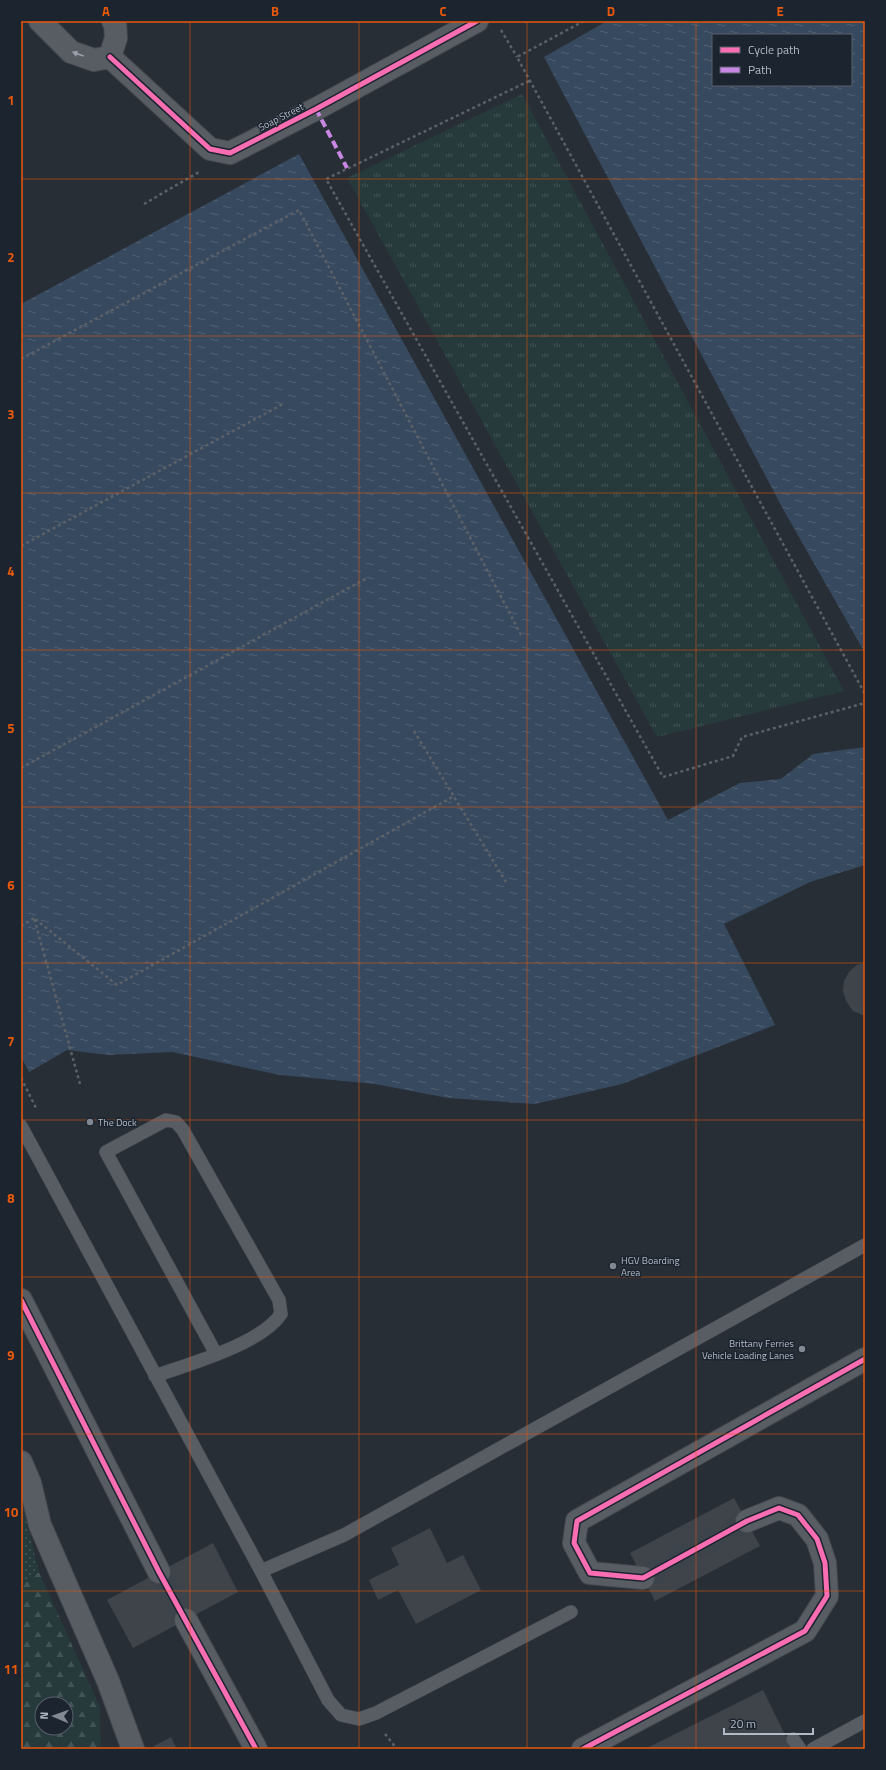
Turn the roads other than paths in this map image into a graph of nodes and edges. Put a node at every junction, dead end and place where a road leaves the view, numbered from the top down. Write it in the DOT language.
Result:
graph roads {
  1 [pos="40,21"];
  2 [pos="113,21"];
  3 [pos="477,21"];
  4 [pos="110,57"];
  5 [pos="21,1126"];
  6 [pos="865,1245"];
  7 [pos="21,1300"];
  8 [pos="216,1354"];
  9 [pos="865,1359"];
  10 [pos="155,1376"];
  11 [pos="21,1462"];
  12 [pos="747,1521"];
  13 [pos="261,1571"];
  14 [pos="159,1572"];
  15 [pos="642,1578"];
  16 [pos="572,1612"];
  17 [pos="186,1620"];
  18 [pos="865,1721"];
  19 [pos="248,1743"];
  20 [pos="133,1749"];
  21 [pos="583,1749"];
  22 [pos="814,1749"];
  4 -- 1 [label="street, one-way"];
  2 -- 4 [label="street"];
  3 -- 4 [label="street, Soap Street"];
  5 -- 10 [label="lane"];
  6 -- 13 [label="lane"];
  7 -- 14 [label="street"];
  8 -- 8 [label="lane"];
  8 -- 10 [label="lane"];
  9 -- 15 [label="street"];
  10 -- 13 [label="lane"];
  11 -- 20 [label="street"];
  12 -- 21 [label="street"];
  13 -- 16 [label="lane"];
  17 -- 19 [label="street"];
  18 -- 22 [label="lane"];
}
